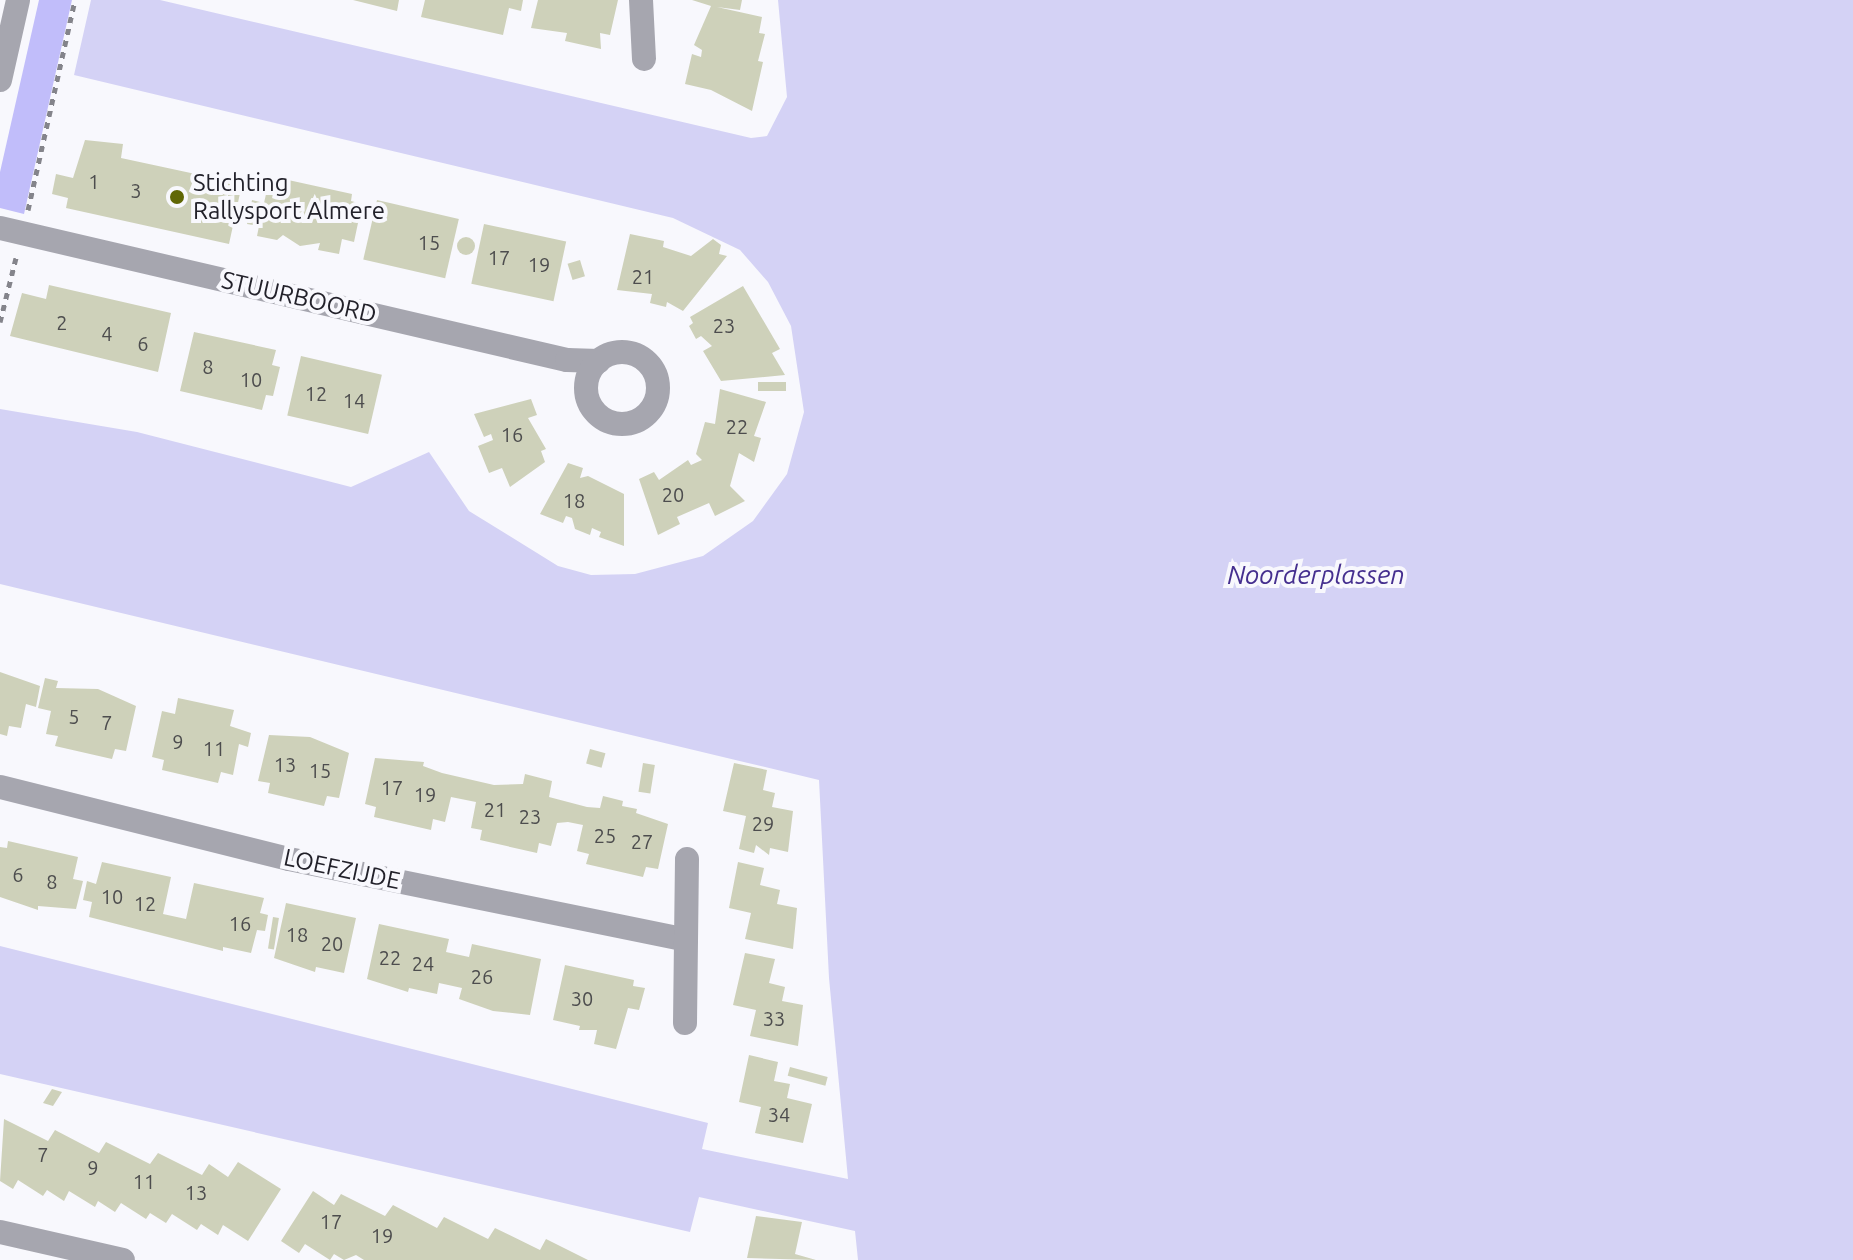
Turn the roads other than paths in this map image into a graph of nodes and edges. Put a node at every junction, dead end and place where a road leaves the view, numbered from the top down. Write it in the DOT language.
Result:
graph roads {
  1 [pos="18,0"];
  2 [pos="641,0"];
  3 [pos="644,59"];
  4 [pos="0,80"];
  5 [pos="11,230"];
  6 [pos="599,361"];
  7 [pos="0,787"];
  8 [pos="687,859"];
  9 [pos="686,940"];
  10 [pos="685,1023"];
  11 [pos="0,1232"];
  12 [pos="123,1260"];
  1 -- 4 [label="street"];
  2 -- 3 [label="street"];
  5 -- 6 [label="street, STUURBOORD"];
  7 -- 9 [label="street, LOEFZIJDE"];
  8 -- 9 [label="street"];
  9 -- 10 [label="street"];
  11 -- 12 [label="street"];
}
